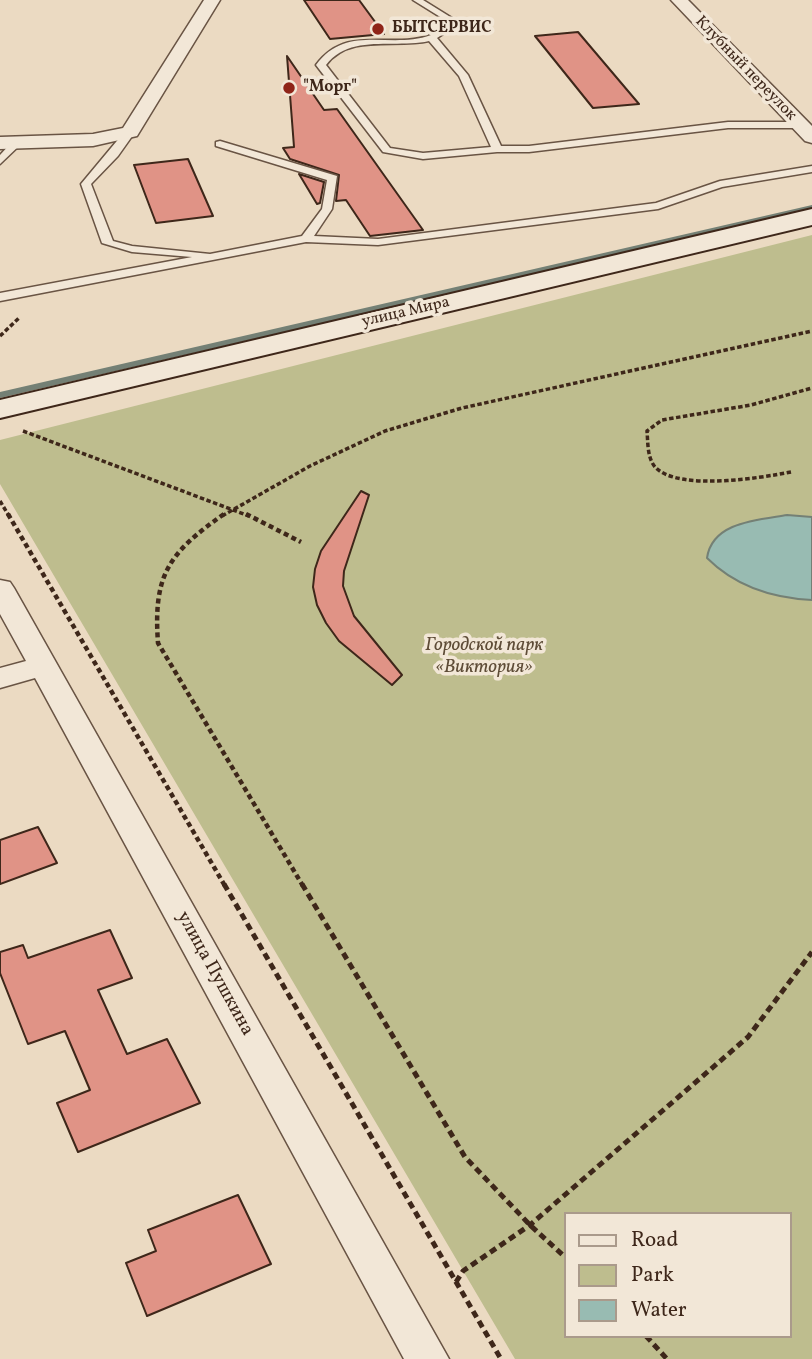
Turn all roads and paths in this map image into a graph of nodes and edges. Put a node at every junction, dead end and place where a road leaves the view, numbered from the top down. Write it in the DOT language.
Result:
graph roads {
  1 [pos="212,0"];
  2 [pos="417,0"];
  3 [pos="679,0"];
  4 [pos="432,38"];
  5 [pos="806,131"];
  6 [pos="131,132"];
  7 [pos="9,143"];
  8 [pos="220,144"];
  9 [pos="497,149"];
  10 [pos="0,161"];
  11 [pos="812,169"];
  12 [pos="812,217"];
  13 [pos="306,239"];
  14 [pos="217,257"];
  15 [pos="0,297"];
  16 [pos="812,331"];
  17 [pos="812,388"];
  18 [pos="10,419"];
  19 [pos="791,472"];
  20 [pos="0,501"];
  21 [pos="233,509"];
  22 [pos="301,542"];
  23 [pos="0,588"];
  24 [pos="43,666"];
  25 [pos="0,678"];
  26 [pos="812,952"];
  27 [pos="530,1225"];
  28 [pos="564,1256"];
  29 [pos="456,1282"];
  30 [pos="648,1338"];
  31 [pos="427,1359"];
  32 [pos="501,1359"];
  33 [pos="667,1359"];
  1 -- 6 [label="street"];
  2 -- 4 [label="lane"];
  3 -- 5 [label="street, Клубный переулок"];
  4 -- 9 [label="lane"];
  4 -- 9 [label="lane"];
  5 -- 9 [label="lane"];
  6 -- 7 [label="street"];
  6 -- 14 [label="lane"];
  7 -- 10 [label="lane"];
  8 -- 13 [label="lane"];
  11 -- 13 [label="lane"];
  12 -- 18 [label="main road, улица Мира"];
  13 -- 14 [label="lane"];
  14 -- 15 [label="lane"];
  16 -- 21 [label="path"];
  17 -- 19 [label="path"];
  18 -- 21 [label="path"];
  20 -- 29 [label="path"];
  21 -- 22 [label="path"];
  21 -- 27 [label="path"];
  23 -- 24 [label="street, улица Пушкина"];
  24 -- 25 [label="street"];
  24 -- 31 [label="street, улица Пушкина"];
  26 -- 27 [label="path"];
  27 -- 28 [label="path"];
  27 -- 29 [label="path"];
  29 -- 32 [label="path"];
  30 -- 33 [label="path"];
}
